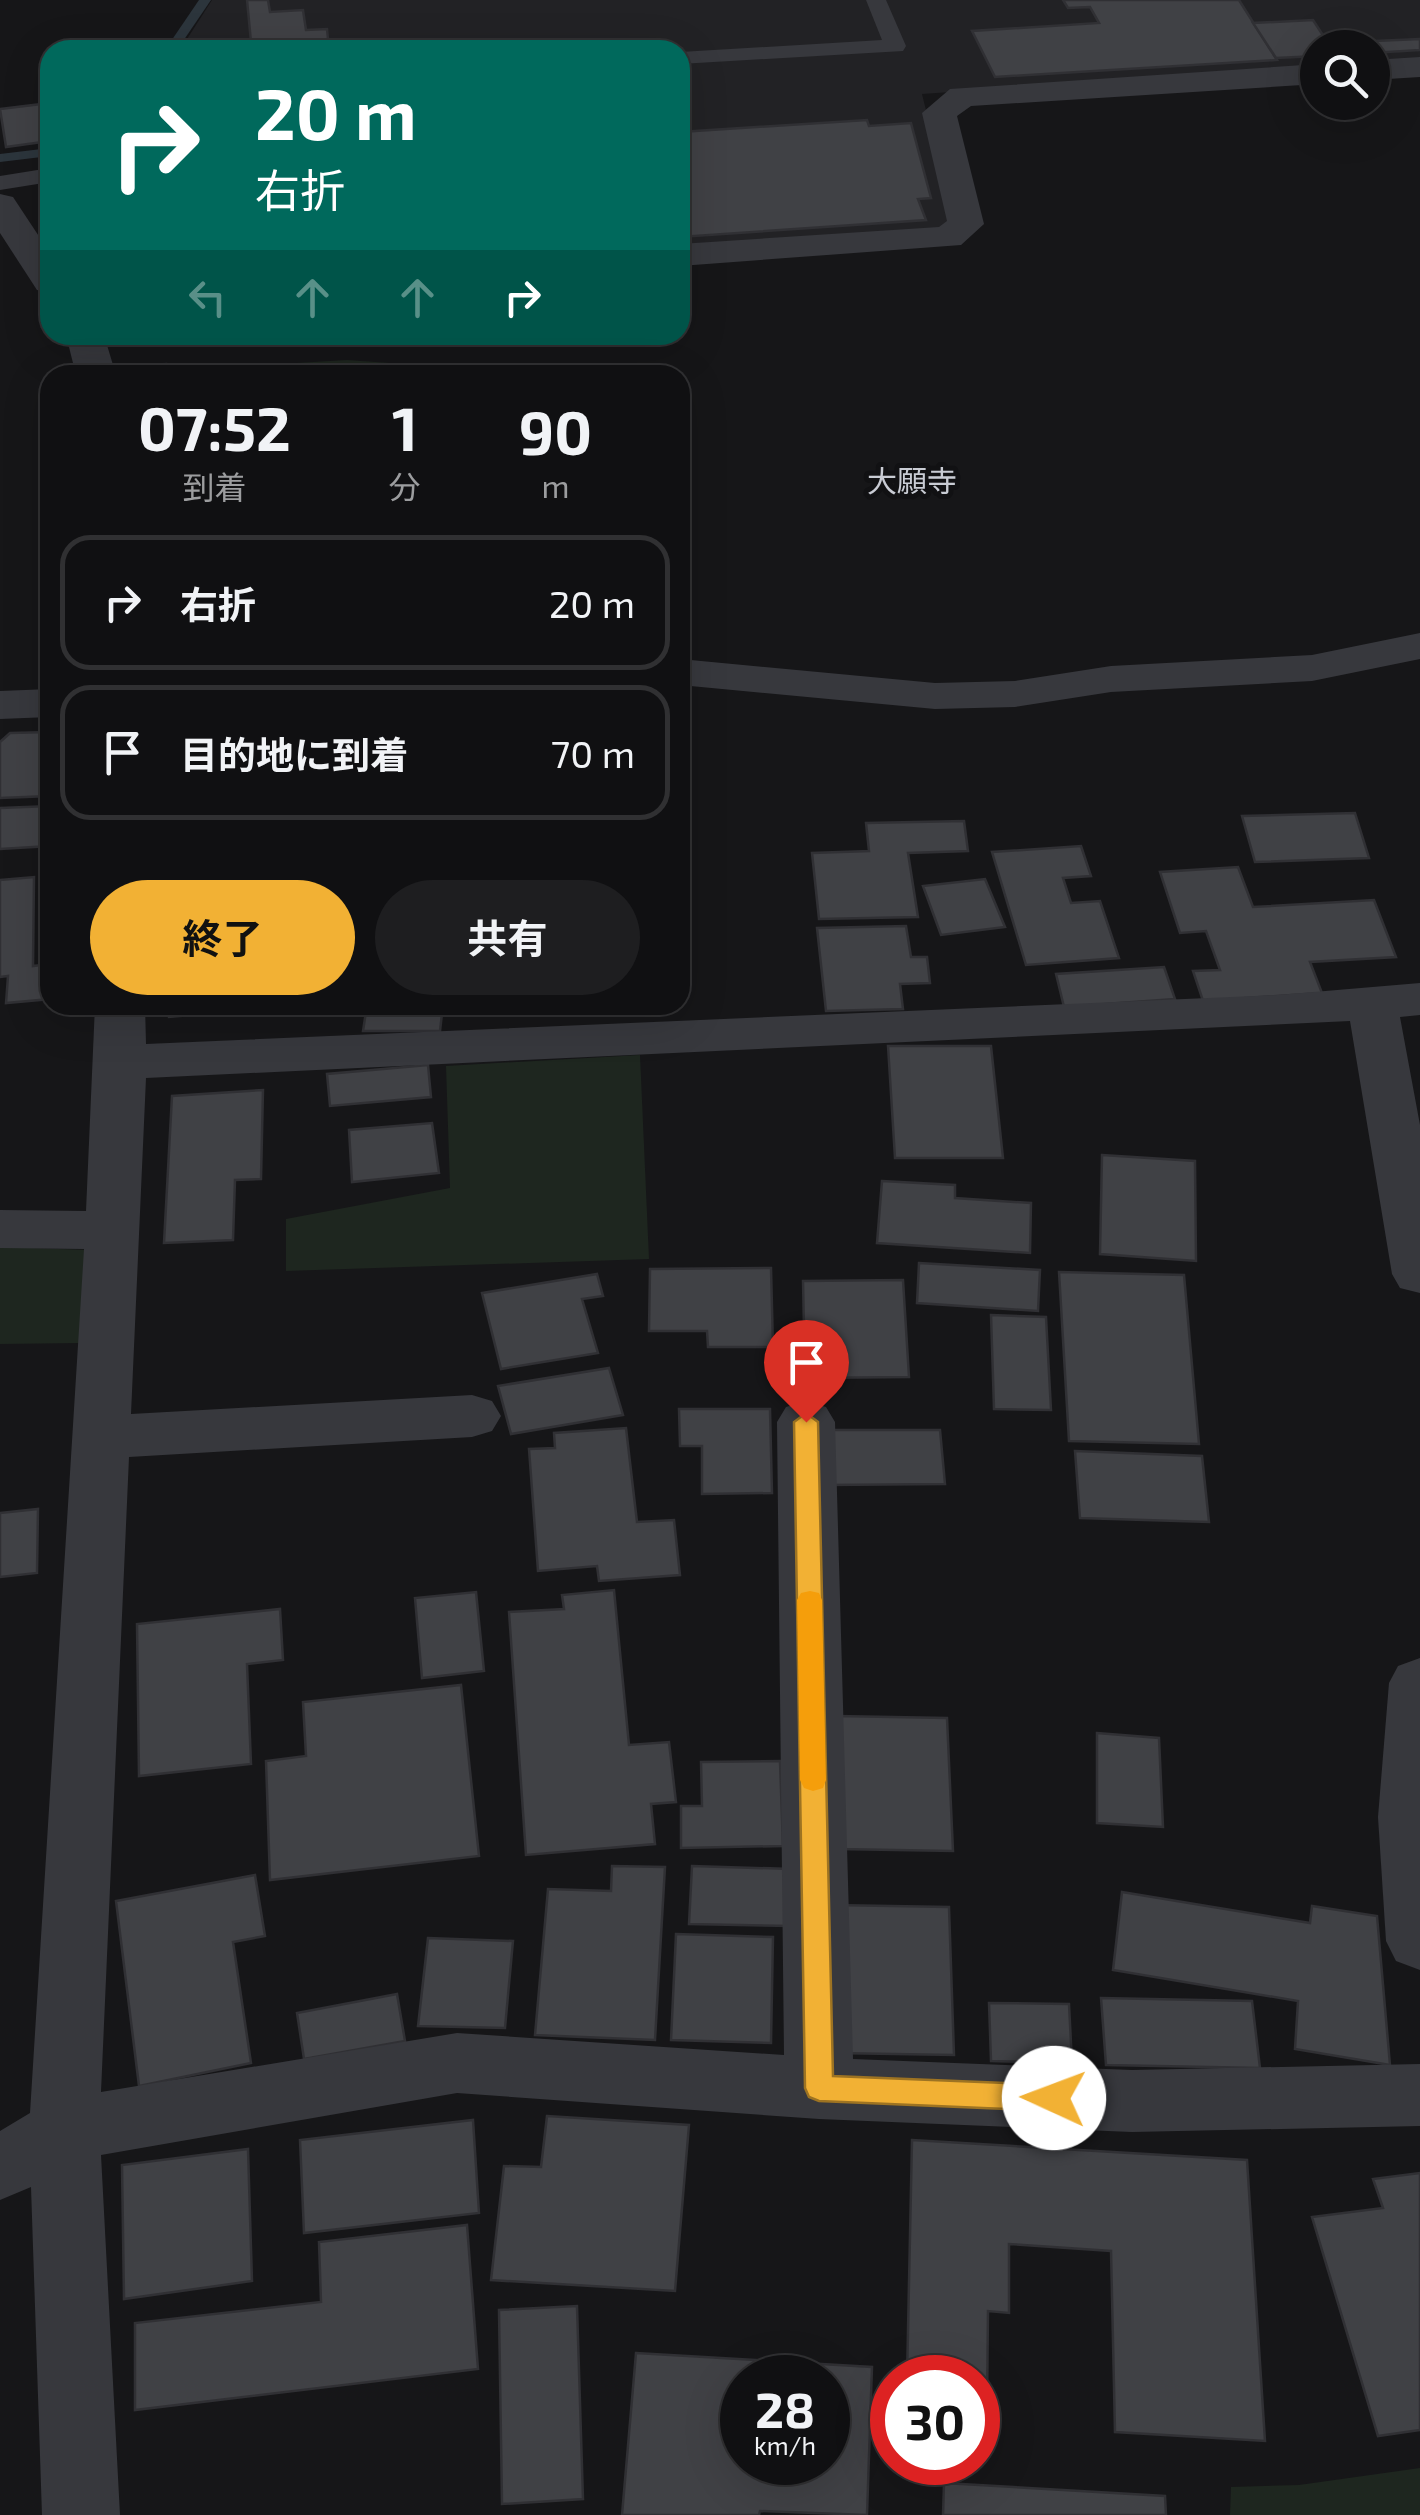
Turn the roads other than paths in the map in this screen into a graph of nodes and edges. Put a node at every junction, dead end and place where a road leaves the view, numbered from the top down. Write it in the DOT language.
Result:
graph roads {
  1 [pos="876,0"];
  2 [pos="690,57"];
  3 [pos="1420,67"];
  4 [pos="1390,69"];
  5 [pos="1300,75"];
  6 [pos="40,177"];
  7 [pos="0,183"];
  8 [pos="0,205"];
  9 [pos="690,254"];
  10 [pos="40,267"];
  11 [pos="1420,646"];
  12 [pos="690,673"];
  13 [pos="40,704"];
  14 [pos="0,706"];
  15 [pos="1396,1001"];
  16 [pos="121,1034"];
  17 [pos="0,1229"];
  18 [pos="110,1230"];
  19 [pos="1420,1274"];
  20 [pos="472,1416"];
  21 [pos="806,1422"];
  22 [pos="102,1438"];
  23 [pos="1420,1683"];
  24 [pos="1420,1941"];
  25 [pos="819,2088"];
  26 [pos="1420,2094"];
  27 [pos="64,2130"];
  28 [pos="0,2168"];
  29 [pos="81,2515"];
  1 -- 2 [label="lane"];
  3 -- 4 [label="street"];
  5 -- 9 [label="street"];
  6 -- 7 [label="lane"];
  8 -- 10 [label="street"];
  11 -- 12 [label="street"];
  13 -- 14 [label="street"];
  15 -- 16 [label="street"];
  15 -- 19 [label="street"];
  16 -- 18 [label="street"];
  17 -- 18 [label="street"];
  18 -- 22 [label="street"];
  20 -- 22 [label="street"];
  21 -- 25 [label="street"];
  22 -- 27 [label="street"];
  23 -- 24 [label="street"];
  25 -- 26 [label="street"];
  25 -- 27 [label="street"];
  27 -- 28 [label="street"];
  27 -- 29 [label="street"];
}
